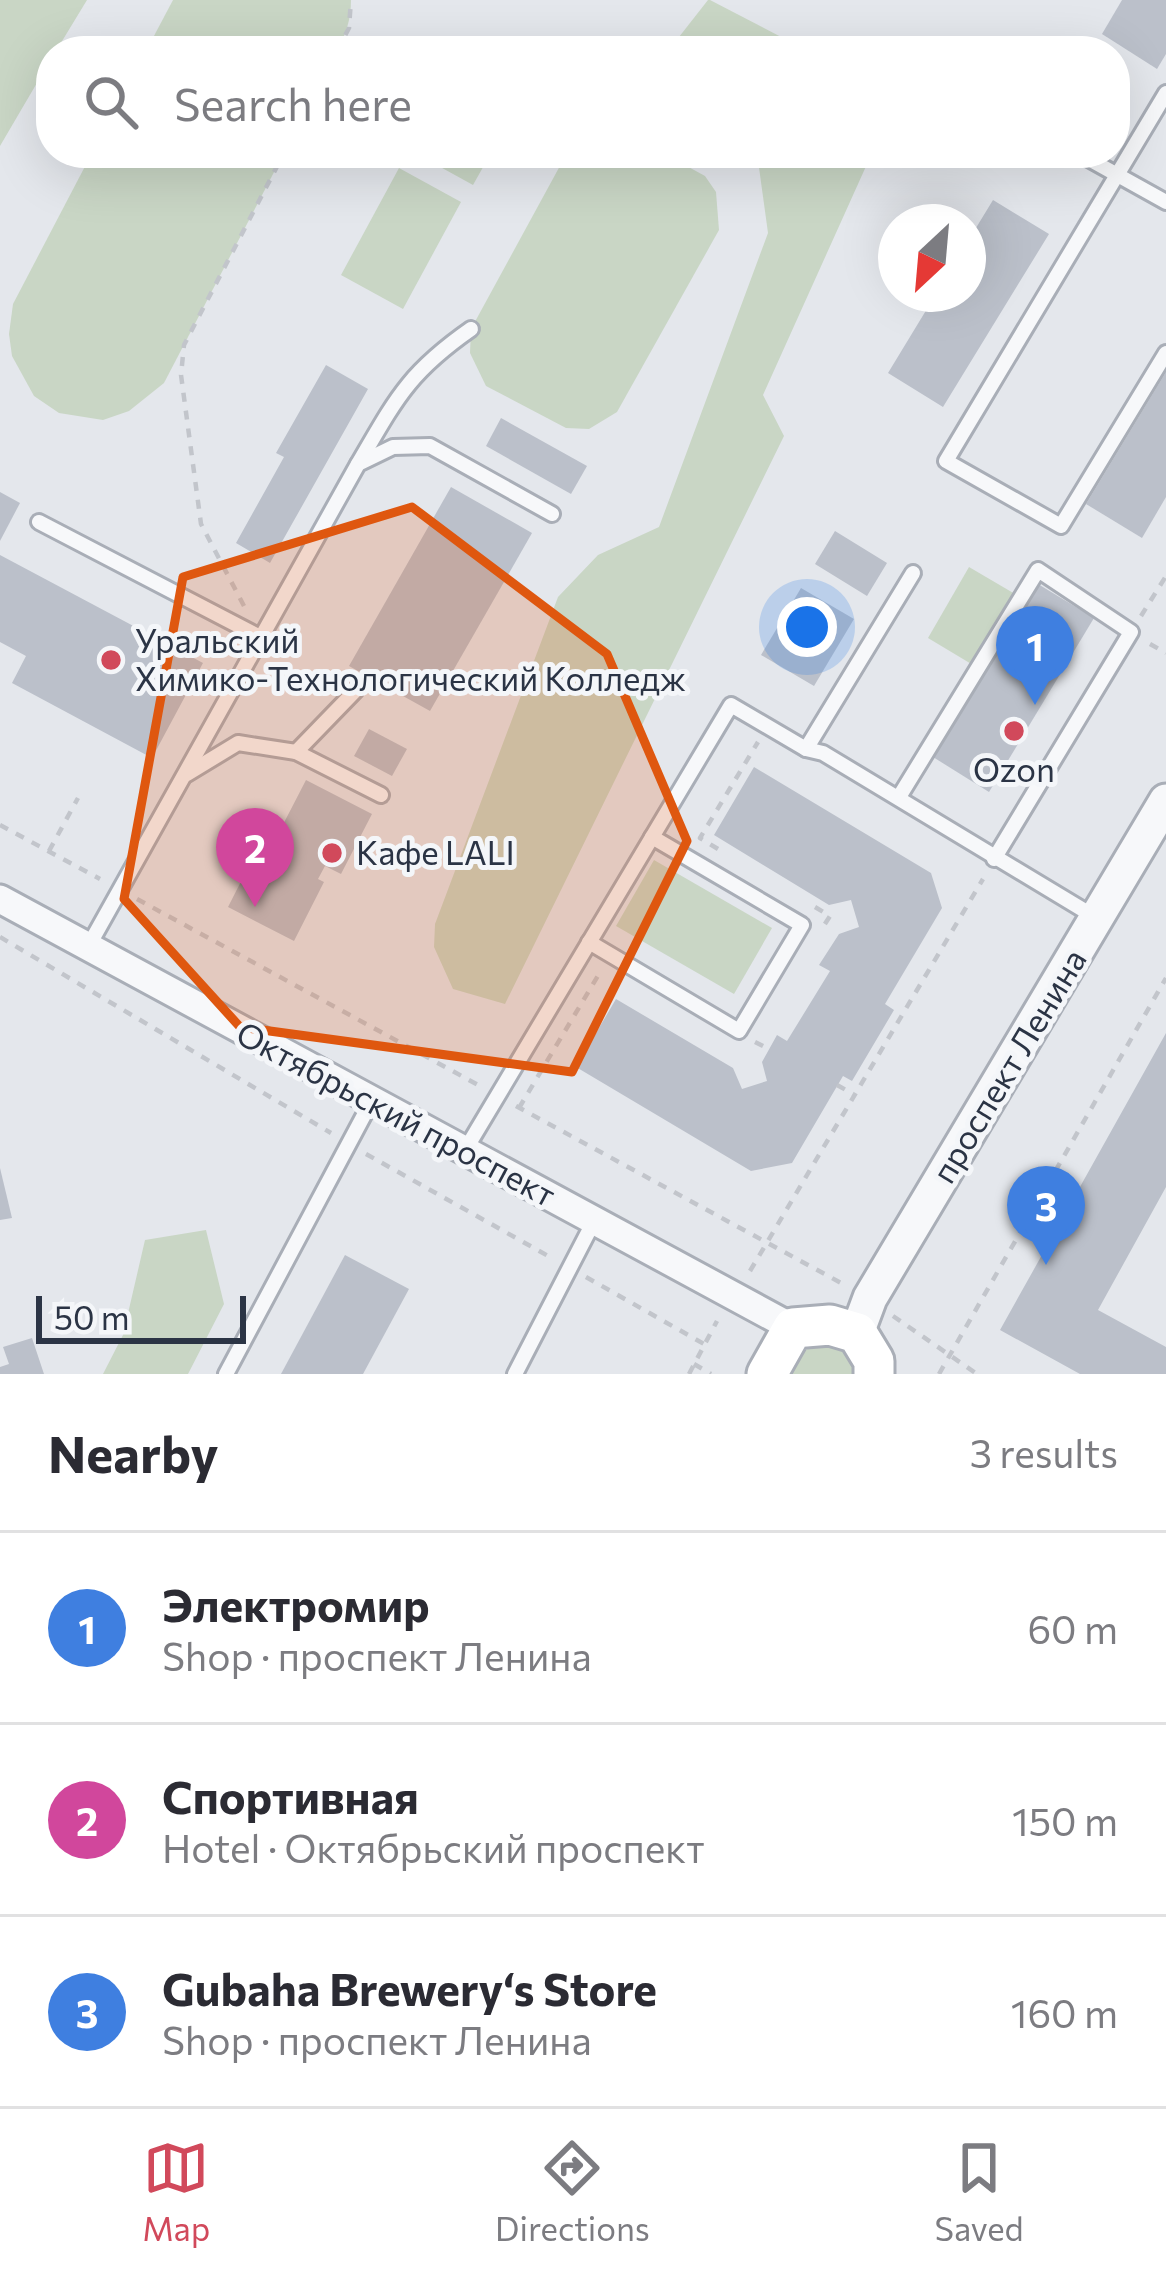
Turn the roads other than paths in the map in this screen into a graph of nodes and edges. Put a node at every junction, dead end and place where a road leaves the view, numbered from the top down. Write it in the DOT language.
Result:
graph roads {
  1 [pos="1166,93"];
  2 [pos="1130,155"];
  3 [pos="1107,168"];
  4 [pos="1122,168"];
  5 [pos="1119,174"];
  6 [pos="1166,202"];
  7 [pos="471,329"];
  8 [pos="1166,353"];
  9 [pos="358,464"];
  10 [pos="552,514"];
  11 [pos="39,522"];
  12 [pos="913,573"];
  13 [pos="262,638"];
  14 [pos="356,690"];
  15 [pos="806,749"];
  16 [pos="296,752"];
  17 [pos="183,777"];
  18 [pos="381,795"];
  19 [pos="899,797"];
  20 [pos="1166,801"];
  21 [pos="652,837"];
  22 [pos="994,859"];
  23 [pos="0,899"];
  24 [pos="1097,918"];
  25 [pos="589,942"];
  26 [pos="88,946"];
  27 [pos="371,1102"];
  28 [pos="464,1152"];
  29 [pos="595,1221"];
  30 [pos="793,1328"];
  31 [pos="874,1360"];
  32 [pos="226,1374"];
  33 [pos="514,1374"];
  34 [pos="767,1374"];
  1 -- 2 [label="lane"];
  3 -- 5 [label="lane"];
  4 -- 5 [label="lane"];
  5 -- 6 [label="lane"];
  5 -- 8 [label="lane"];
  7 -- 9 [label="lane"];
  9 -- 10 [label="lane"];
  9 -- 13 [label="lane"];
  11 -- 13 [label="lane"];
  12 -- 15 [label="lane"];
  13 -- 17 [label="lane"];
  14 -- 16 [label="lane"];
  15 -- 19 [label="lane"];
  15 -- 21 [label="lane"];
  16 -- 17 [label="lane"];
  16 -- 18 [label="lane"];
  17 -- 26 [label="lane"];
  19 -- 22 [label="lane"];
  19 -- 22 [label="lane"];
  20 -- 24 [label="street, проспект Ленина"];
  21 -- 25 [label="lane"];
  21 -- 25 [label="lane"];
  22 -- 24 [label="lane"];
  23 -- 26 [label="street, Октябрьский проспект"];
  24 -- 31 [label="street, проспект Ленина"];
  25 -- 28 [label="lane"];
  26 -- 27 [label="street, Октябрьский проспект"];
  27 -- 28 [label="street, Октябрьский проспект"];
  27 -- 32 [label="lane"];
  28 -- 29 [label="street, Октябрьский проспект"];
  29 -- 30 [label="street, Октябрьский проспект"];
  29 -- 33 [label="lane"];
  30 -- 31 [label="main road, проспект Ленина"];
  30 -- 34 [label="main road"];
}
